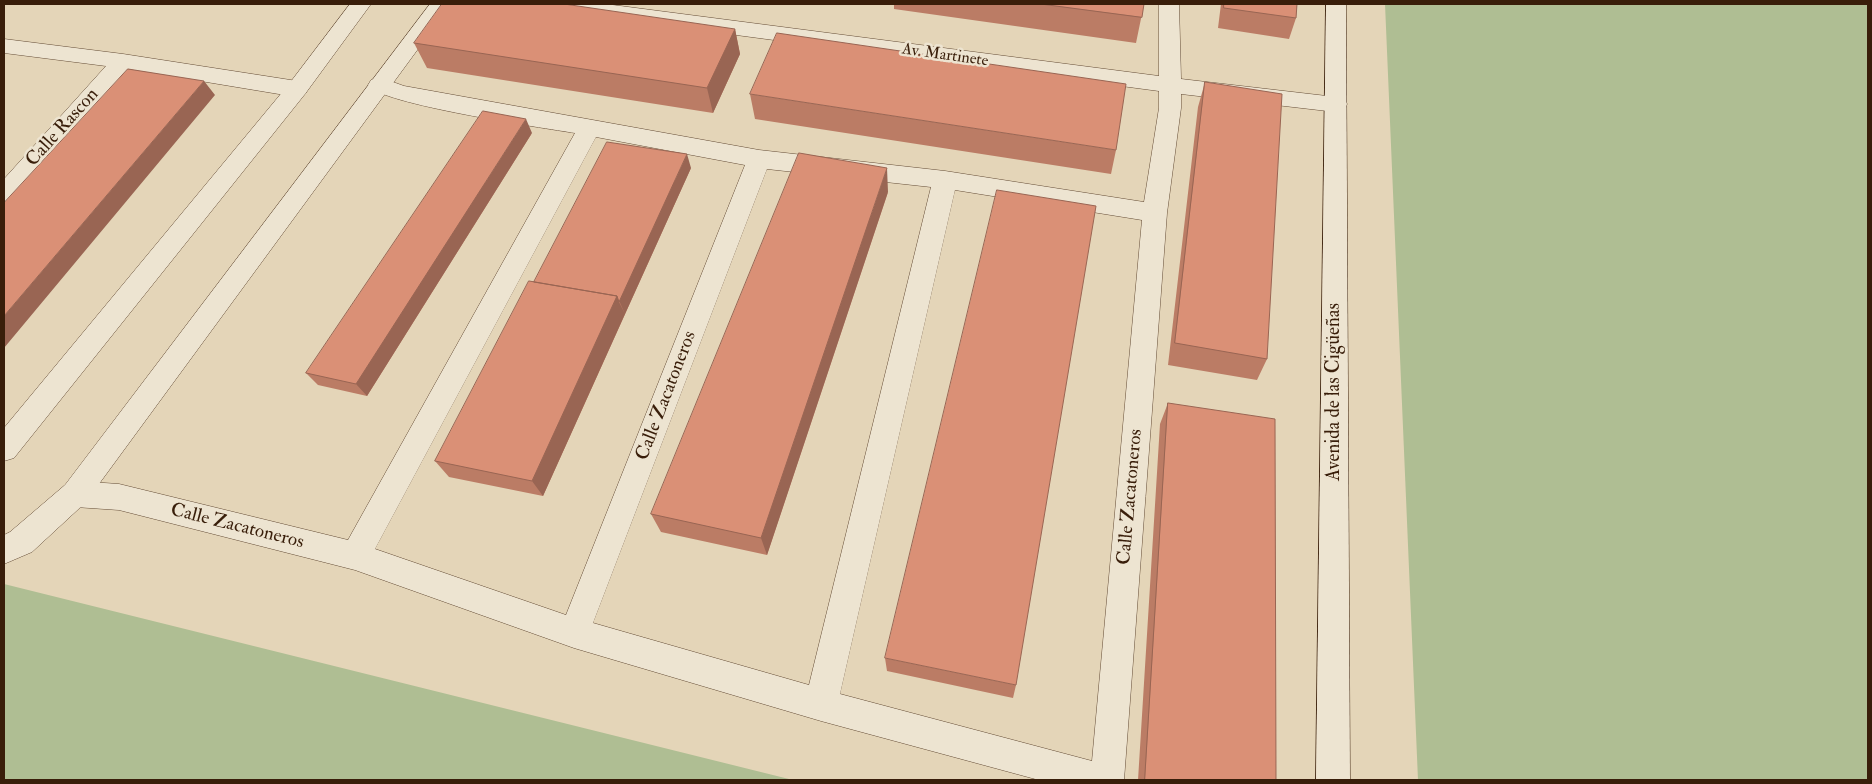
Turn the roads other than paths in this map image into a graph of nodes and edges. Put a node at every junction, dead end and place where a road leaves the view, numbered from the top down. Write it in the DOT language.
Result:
graph roads {
  1 [pos="361,4"];
  2 [pos="441,4"];
  3 [pos="555,4"];
  4 [pos="1170,4"];
  5 [pos="1336,4"];
  6 [pos="4,46"];
  7 [pos="123,61"];
  8 [pos="297,89"];
  9 [pos="389,89"];
  10 [pos="1170,97"];
  11 [pos="1336,104"];
  12 [pos="589,129"];
  13 [pos="759,160"];
  14 [pos="945,180"];
  15 [pos="4,195"];
  16 [pos="1155,213"];
  17 [pos="4,449"];
  18 [pos="75,494"];
  19 [pos="4,550"];
  20 [pos="355,556"];
  21 [pos="574,633"];
  22 [pos="821,704"];
  23 [pos="1101,780"];
  24 [pos="1107,780"];
  25 [pos="1333,780"];
  1 -- 8 [label="street"];
  2 -- 9 [label="street"];
  3 -- 10 [label="street, Av. Martinete"];
  4 -- 10 [label="street, Calle Zacatoneros"];
  5 -- 11 [label="street, Avenida de las Cigüeñas"];
  6 -- 7 [label="street, Calle Rascon"];
  7 -- 8 [label="street, Calle Rascon"];
  7 -- 15 [label="street, Calle Rascon"];
  8 -- 17 [label="street"];
  9 -- 12 [label="street"];
  9 -- 18 [label="street"];
  10 -- 11 [label="street, Av. Martinete"];
  10 -- 16 [label="street, Calle Zacatoneros"];
  11 -- 25 [label="street, Avenida de las Cigüeñas"];
  12 -- 13 [label="street"];
  12 -- 20 [label="street"];
  13 -- 14 [label="street"];
  13 -- 21 [label="street, Calle Zacatoneros"];
  14 -- 16 [label="street"];
  14 -- 22 [label="street"];
  16 -- 24 [label="street, Calle Zacatoneros"];
  18 -- 19 [label="street"];
  18 -- 20 [label="street, Calle Zacatoneros"];
  20 -- 21 [label="street, Calle Zacatoneros"];
  21 -- 22 [label="street, Calle Zacatoneros"];
  22 -- 23 [label="street, Calle Zacatoneros"];
}
